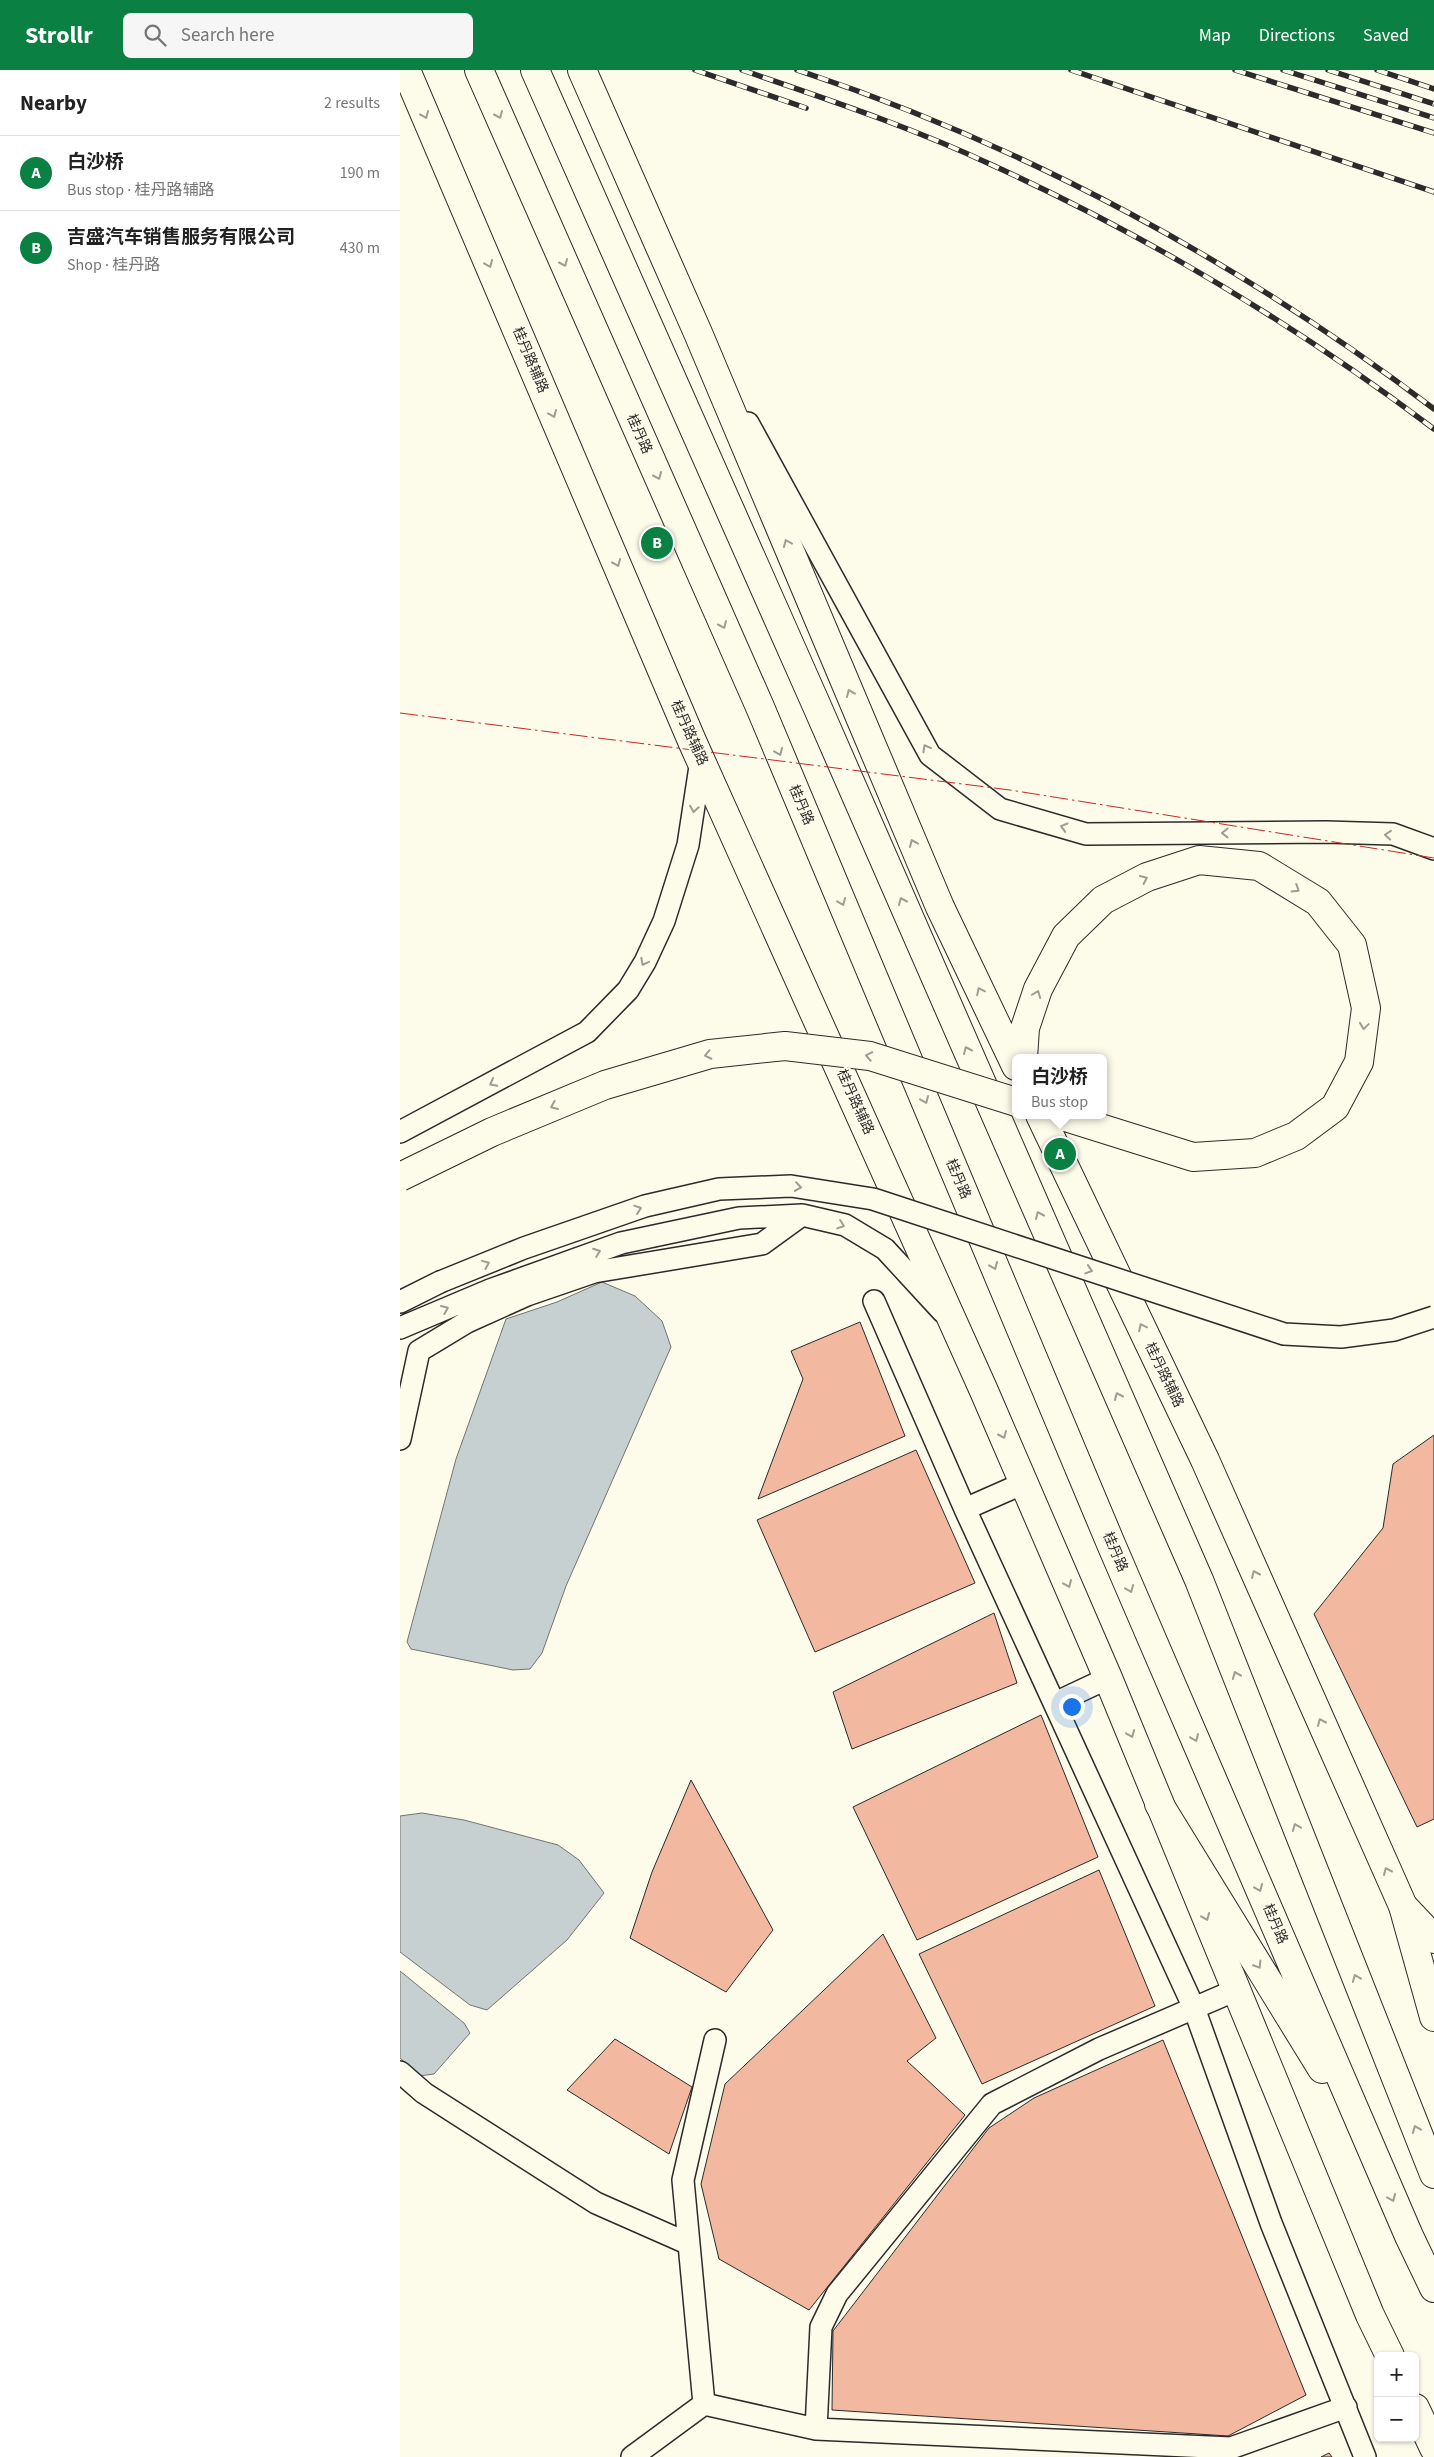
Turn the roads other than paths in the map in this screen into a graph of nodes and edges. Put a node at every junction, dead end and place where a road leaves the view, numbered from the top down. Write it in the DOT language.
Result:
graph roads {
  1 [pos="406,70"];
  2 [pos="479,70"];
  3 [pos="535,70"];
  4 [pos="582,70"];
  5 [pos="698,333"];
  6 [pos="701,760"];
  7 [pos="1434,849"];
  8 [pos="1023,1054"];
  9 [pos="1012,1058"];
  10 [pos="1012,1101"];
  11 [pos="1042,1119"];
  12 [pos="1072,1119"];
  13 [pos="400,1132"];
  14 [pos="400,1177"];
  15 [pos="802,1214"];
  16 [pos="874,1301"];
  17 [pos="400,1302"];
  18 [pos="1434,1317"];
  19 [pos="954,1325"];
  20 [pos="400,1328"];
  21 [pos="400,1439"];
  22 [pos="1024,1483"];
  23 [pos="965,1509"];
  24 [pos="1108,1678"];
  25 [pos="1055,1703"];
  26 [pos="1160,1804"];
  27 [pos="1402,1906"];
  28 [pos="1434,1939"];
  29 [pos="1434,1986"];
  30 [pos="1236,1990"];
  31 [pos="1194,2008"];
  32 [pos="1434,2017"];
  33 [pos="715,2040"];
  34 [pos="400,2072"];
  35 [pos="1376,2158"];
  36 [pos="1434,2174"];
  37 [pos="689,2244"];
  38 [pos="1434,2288"];
  39 [pos="1388,2352"];
  40 [pos="704,2404"];
  41 [pos="1346,2407"];
  42 [pos="1419,2416"];
  43 [pos="816,2429"];
  44 [pos="1434,2448"];
  45 [pos="632,2457"];
  46 [pos="1365,2457"];
  1 -- 6 [label="main road, 桂丹路辅路, one-way"];
  2 -- 35 [label="main road, 桂丹路, one-way"];
  36 -- 3 [label="main road, one-way"];
  4 -- 5 [label="main road"];
  7 -- 5 [label="street, one-way"];
  9 -- 5 [label="main road, one-way"];
  6 -- 13 [label="street, one-way"];
  6 -- 19 [label="main road, 桂丹路辅路"];
  8 -- 12 [label="main road, one-way"];
  10 -- 14 [label="main road, one-way, bridge"];
  27 -- 11 [label="main road, 桂丹路辅路, one-way"];
  15 -- 19 [label="street, one-way"];
  20 -- 15 [label="street, one-way"];
  15 -- 21 [label="street"];
  16 -- 23 [label="street"];
  17 -- 18 [label="street, one-way, bridge"];
  19 -- 22 [label="main road, 桂丹路辅路, one-way"];
  22 -- 23 [label="street"];
  22 -- 24 [label="main road, 桂丹路辅路, one-way"];
  23 -- 25 [label="street"];
  24 -- 25 [label="street"];
  24 -- 26 [label="main road, 桂丹路辅路, one-way"];
  25 -- 31 [label="street"];
  26 -- 30 [label="main road, one-way"];
  26 -- 35 [label="main road, one-way"];
  27 -- 28 [label="main road"];
  27 -- 29 [label="main road"];
  27 -- 32 [label="main road"];
  30 -- 31 [label="street"];
  30 -- 39 [label="main road"];
  31 -- 41 [label="street"];
  31 -- 43 [label="street"];
  33 -- 37 [label="street"];
  34 -- 37 [label="street"];
  35 -- 38 [label="main road, 桂丹路, one-way"];
  37 -- 40 [label="street"];
  40 -- 43 [label="street"];
  40 -- 45 [label="street"];
  41 -- 43 [label="street"];
  41 -- 46 [label="street"];
  42 -- 44 [label="main road"];
}
